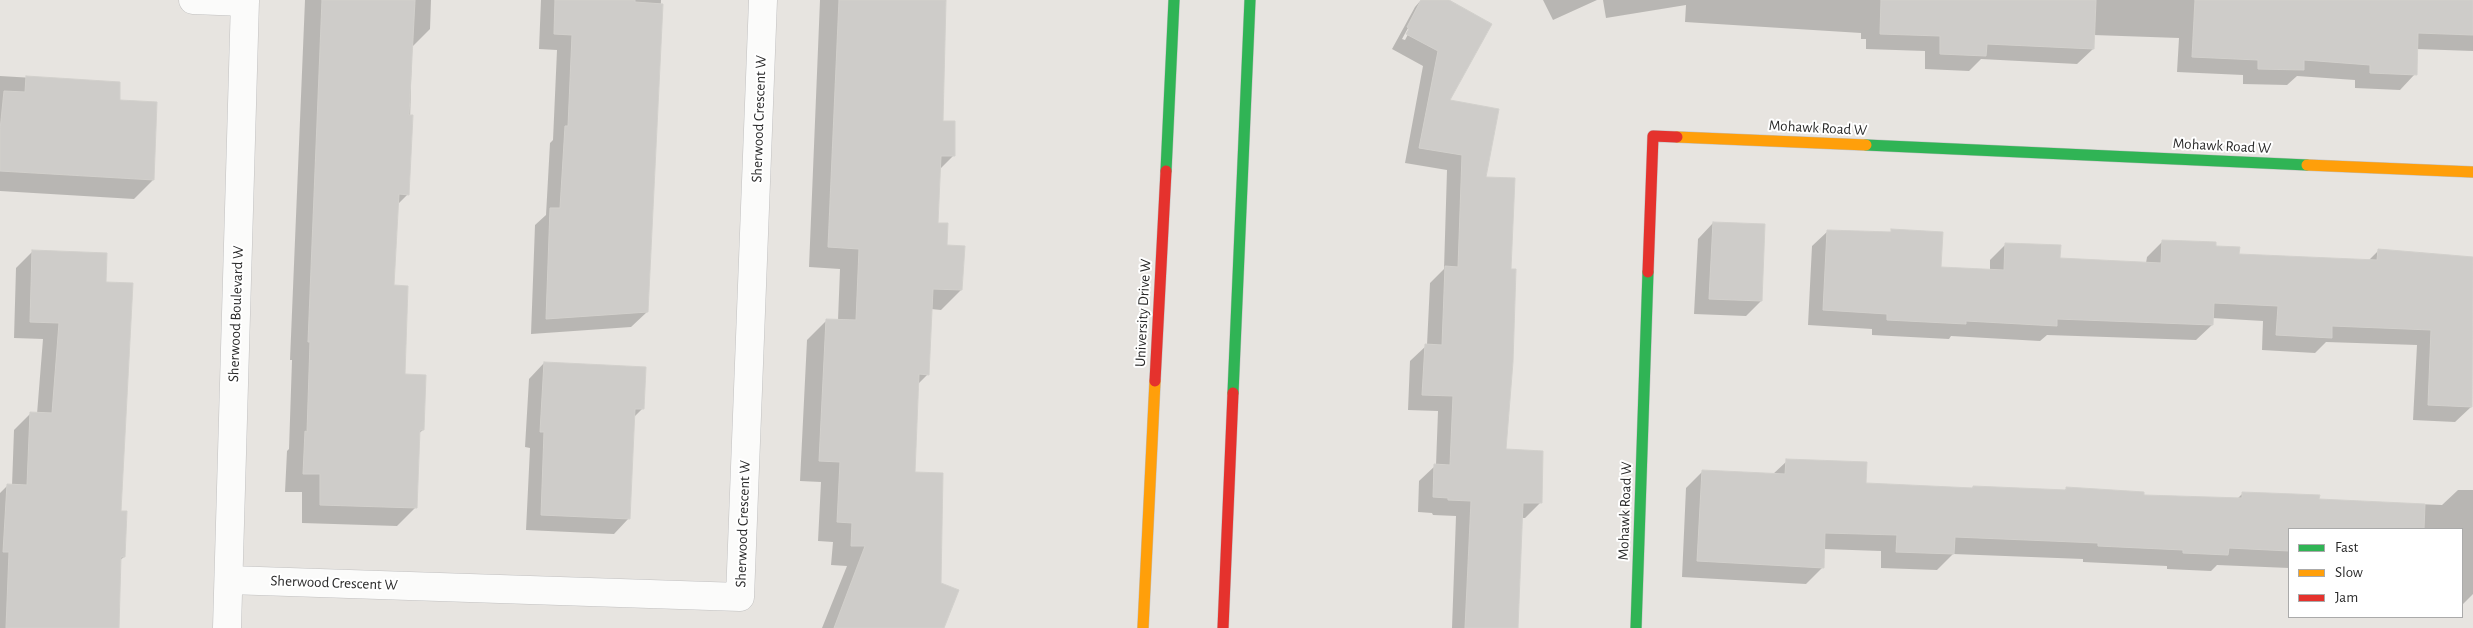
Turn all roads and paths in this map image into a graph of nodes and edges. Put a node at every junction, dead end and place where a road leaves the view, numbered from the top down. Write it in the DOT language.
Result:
graph roads {
  1 [pos="193,0"];
  2 [pos="763,0"];
  3 [pos="1174,0"];
  4 [pos="1250,0"];
  5 [pos="245,1"];
  6 [pos="2473,172"];
  7 [pos="229,580"];
  8 [pos="227,628"];
  9 [pos="1143,628"];
  10 [pos="1223,628"];
  11 [pos="1636,628"];
  1 -- 5 [label="street"];
  2 -- 7 [label="street, Sherwood Crescent W"];
  3 -- 9 [label="street, University Drive W"];
  4 -- 10 [label="street"];
  5 -- 7 [label="street, Sherwood Boulevard W"];
  6 -- 11 [label="street, Mohawk Road W"];
  7 -- 8 [label="street, Sherwood Boulevard W"];
}
